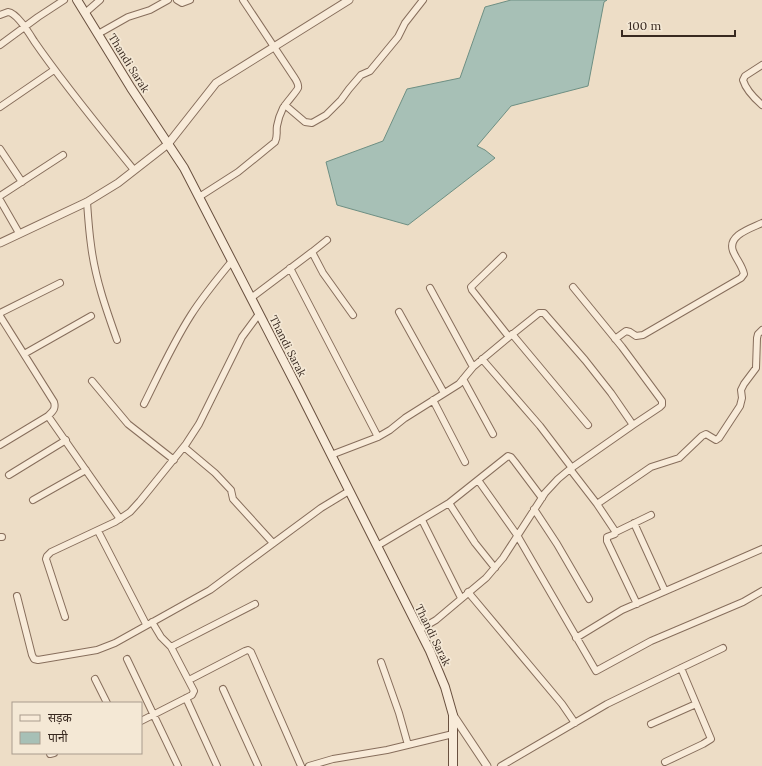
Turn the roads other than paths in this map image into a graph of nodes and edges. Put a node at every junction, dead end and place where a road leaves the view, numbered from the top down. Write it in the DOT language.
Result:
graph roads {
  1 [pos="64,0"];
  2 [pos="77,0"];
  3 [pos="100,0"];
  4 [pos="168,0"];
  5 [pos="177,0"];
  6 [pos="190,0"];
  7 [pos="243,0"];
  8 [pos="349,0"];
  9 [pos="423,0"];
  10 [pos="85,14"];
  11 [pos="0,15"];
  12 [pos="25,27"];
  13 [pos="98,34"];
  14 [pos="0,45"];
  15 [pos="274,47"];
  16 [pos="762,65"];
  17 [pos="54,70"];
  18 [pos="285,105"];
  19 [pos="762,105"];
  20 [pos="0,107"];
  21 [pos="168,144"];
  22 [pos="0,149"];
  23 [pos="63,155"];
  24 [pos="134,170"];
  25 [pos="22,182"];
  26 [pos="0,196"];
  27 [pos="199,197"];
  28 [pos="0,200"];
  29 [pos="87,202"];
  30 [pos="762,223"];
  31 [pos="19,233"];
  32 [pos="327,240"];
  33 [pos="0,243"];
  34 [pos="312,252"];
  35 [pos="504,256"];
  36 [pos="232,261"];
  37 [pos="290,268"];
  38 [pos="60,283"];
  39 [pos="573,287"];
  40 [pos="430,288"];
  41 [pos="251,298"];
  42 [pos="399,312"];
  43 [pos="0,314"];
  44 [pos="260,314"];
  45 [pos="91,316"];
  46 [pos="353,316"];
  47 [pos="762,330"];
  48 [pos="511,336"];
  49 [pos="615,339"];
  50 [pos="117,340"];
  51 [pos="24,354"];
  52 [pos="482,359"];
  53 [pos="474,367"];
  54 [pos="463,379"];
  55 [pos="92,382"];
  56 [pos="444,393"];
  57 [pos="433,400"];
  58 [pos="144,404"];
  59 [pos="48,416"];
  60 [pos="588,425"];
  61 [pos="633,425"];
  62 [pos="493,434"];
  63 [pos="378,437"];
  64 [pos="66,440"];
  65 [pos="0,445"];
  66 [pos="184,447"];
  67 [pos="331,455"];
  68 [pos="174,460"];
  69 [pos="465,462"];
  70 [pos="571,468"];
  71 [pos="86,470"];
  72 [pos="9,475"];
  73 [pos="478,480"];
  74 [pos="350,491"];
  75 [pos="542,498"];
  76 [pos="33,500"];
  77 [pos="449,503"];
  78 [pos="597,504"];
  79 [pos="534,509"];
  80 [pos="650,515"];
  81 [pos="120,519"];
  82 [pos="422,520"];
  83 [pos="634,523"];
  84 [pos="98,531"];
  85 [pos="616,532"];
  86 [pos="517,535"];
  87 [pos="273,543"];
  88 [pos="377,546"];
  89 [pos="762,549"];
  90 [pos="495,568"];
  91 [pos="665,591"];
  92 [pos="762,591"];
  93 [pos="468,592"];
  94 [pos="17,596"];
  95 [pos="461,598"];
  96 [pos="588,599"];
  97 [pos="255,604"];
  98 [pos="637,604"];
  99 [pos="65,617"];
  100 [pos="149,623"];
  101 [pos="419,630"];
  102 [pos="576,638"];
  103 [pos="171,647"];
  104 [pos="723,648"];
  105 [pos="127,659"];
  106 [pos="381,662"];
  107 [pos="680,668"];
  108 [pos="95,679"];
  109 [pos="189,680"];
  110 [pos="223,689"];
  111 [pos="186,698"];
  112 [pos="106,702"];
  113 [pos="696,704"];
  114 [pos="154,715"];
  115 [pos="453,715"];
  116 [pos="142,721"];
  117 [pos="575,723"];
  118 [pos="651,724"];
  119 [pos="453,734"];
  120 [pos="408,745"];
  121 [pos="666,762"];
  122 [pos="318,764"];
  123 [pos="178,766"];
  124 [pos="217,766"];
  125 [pos="258,766"];
  126 [pos="301,766"];
  127 [pos="309,766"];
  128 [pos="453,766"];
  129 [pos="487,766"];
  130 [pos="501,766"];
  1 -- 12 [label="street"];
  2 -- 10 [label="main road, Thandi Sarak"];
  3 -- 10 [label="street"];
  4 -- 13 [label="street"];
  5 -- 6 [label="street"];
  7 -- 15 [label="street"];
  8 -- 15 [label="street"];
  9 -- 18 [label="street"];
  10 -- 13 [label="main road, Thandi Sarak"];
  11 -- 12 [label="street"];
  12 -- 14 [label="street"];
  12 -- 17 [label="street"];
  13 -- 21 [label="main road, Thandi Sarak"];
  15 -- 18 [label="street"];
  15 -- 21 [label="street"];
  16 -- 19 [label="street"];
  17 -- 20 [label="street"];
  17 -- 24 [label="street"];
  18 -- 27 [label="street"];
  21 -- 24 [label="street"];
  21 -- 27 [label="main road, Thandi Sarak"];
  22 -- 25 [label="street"];
  23 -- 25 [label="street"];
  24 -- 29 [label="street"];
  25 -- 26 [label="street"];
  27 -- 36 [label="main road, Thandi Sarak"];
  28 -- 31 [label="street"];
  29 -- 31 [label="street"];
  29 -- 50 [label="street"];
  30 -- 49 [label="street"];
  31 -- 33 [label="street"];
  32 -- 34 [label="street"];
  34 -- 37 [label="street"];
  34 -- 46 [label="street"];
  35 -- 48 [label="street"];
  36 -- 41 [label="main road, Thandi Sarak"];
  36 -- 58 [label="street"];
  37 -- 41 [label="street"];
  37 -- 63 [label="street"];
  38 -- 43 [label="street"];
  39 -- 49 [label="street"];
  40 -- 53 [label="street"];
  41 -- 44 [label="main road, Thandi Sarak"];
  42 -- 56 [label="street"];
  43 -- 51 [label="street"];
  44 -- 66 [label="street"];
  44 -- 67 [label="main road, Thandi Sarak"];
  45 -- 51 [label="street"];
  47 -- 78 [label="street"];
  48 -- 52 [label="street"];
  48 -- 60 [label="street"];
  48 -- 61 [label="street"];
  49 -- 61 [label="street"];
  51 -- 59 [label="street"];
  52 -- 53 [label="street"];
  52 -- 70 [label="street"];
  53 -- 54 [label="street"];
  54 -- 56 [label="street"];
  54 -- 62 [label="street"];
  55 -- 68 [label="street"];
  56 -- 57 [label="street"];
  57 -- 63 [label="street"];
  57 -- 69 [label="street"];
  59 -- 64 [label="street"];
  59 -- 65 [label="street"];
  61 -- 70 [label="street"];
  63 -- 67 [label="street"];
  64 -- 71 [label="street"];
  64 -- 72 [label="street"];
  66 -- 68 [label="street"];
  66 -- 87 [label="street"];
  67 -- 74 [label="main road, Thandi Sarak"];
  68 -- 81 [label="street"];
  70 -- 75 [label="street"];
  70 -- 78 [label="street"];
  71 -- 76 [label="street"];
  71 -- 81 [label="street"];
  73 -- 75 [label="street"];
  73 -- 77 [label="street"];
  73 -- 86 [label="street"];
  74 -- 87 [label="street"];
  74 -- 88 [label="main road, Thandi Sarak"];
  75 -- 79 [label="street"];
  77 -- 82 [label="street"];
  77 -- 90 [label="street"];
  78 -- 85 [label="street"];
  79 -- 86 [label="street"];
  79 -- 96 [label="street"];
  80 -- 83 [label="street"];
  81 -- 84 [label="street"];
  82 -- 88 [label="street"];
  82 -- 95 [label="street"];
  83 -- 85 [label="street"];
  83 -- 91 [label="street"];
  84 -- 99 [label="street"];
  84 -- 100 [label="street"];
  85 -- 98 [label="street"];
  86 -- 90 [label="street"];
  86 -- 102 [label="street"];
  87 -- 100 [label="street"];
  88 -- 101 [label="main road, Thandi Sarak"];
  89 -- 91 [label="street"];
  90 -- 93 [label="street"];
  91 -- 98 [label="street"];
  92 -- 102 [label="street"];
  93 -- 95 [label="street"];
  93 -- 117 [label="street"];
  94 -- 100 [label="street"];
  95 -- 101 [label="street"];
  97 -- 103 [label="street"];
  98 -- 102 [label="street"];
  100 -- 103 [label="street"];
  101 -- 115 [label="main road, Thandi Sarak"];
  103 -- 109 [label="street"];
  104 -- 107 [label="street"];
  105 -- 114 [label="street"];
  106 -- 120 [label="street"];
  107 -- 113 [label="street"];
  107 -- 117 [label="street"];
  108 -- 112 [label="street"];
  109 -- 111 [label="street"];
  109 -- 126 [label="street"];
  110 -- 125 [label="street"];
  111 -- 114 [label="street"];
  111 -- 124 [label="street"];
  113 -- 118 [label="street"];
  113 -- 121 [label="street"];
  114 -- 116 [label="street"];
  114 -- 123 [label="street"];
  115 -- 119 [label="main road, Thandi Sarak"];
  115 -- 129 [label="street"];
  117 -- 130 [label="street"];
  119 -- 120 [label="street"];
  119 -- 128 [label="main road, Thandi Sarak"];
  120 -- 122 [label="street"];
  122 -- 127 [label="street"];
}
